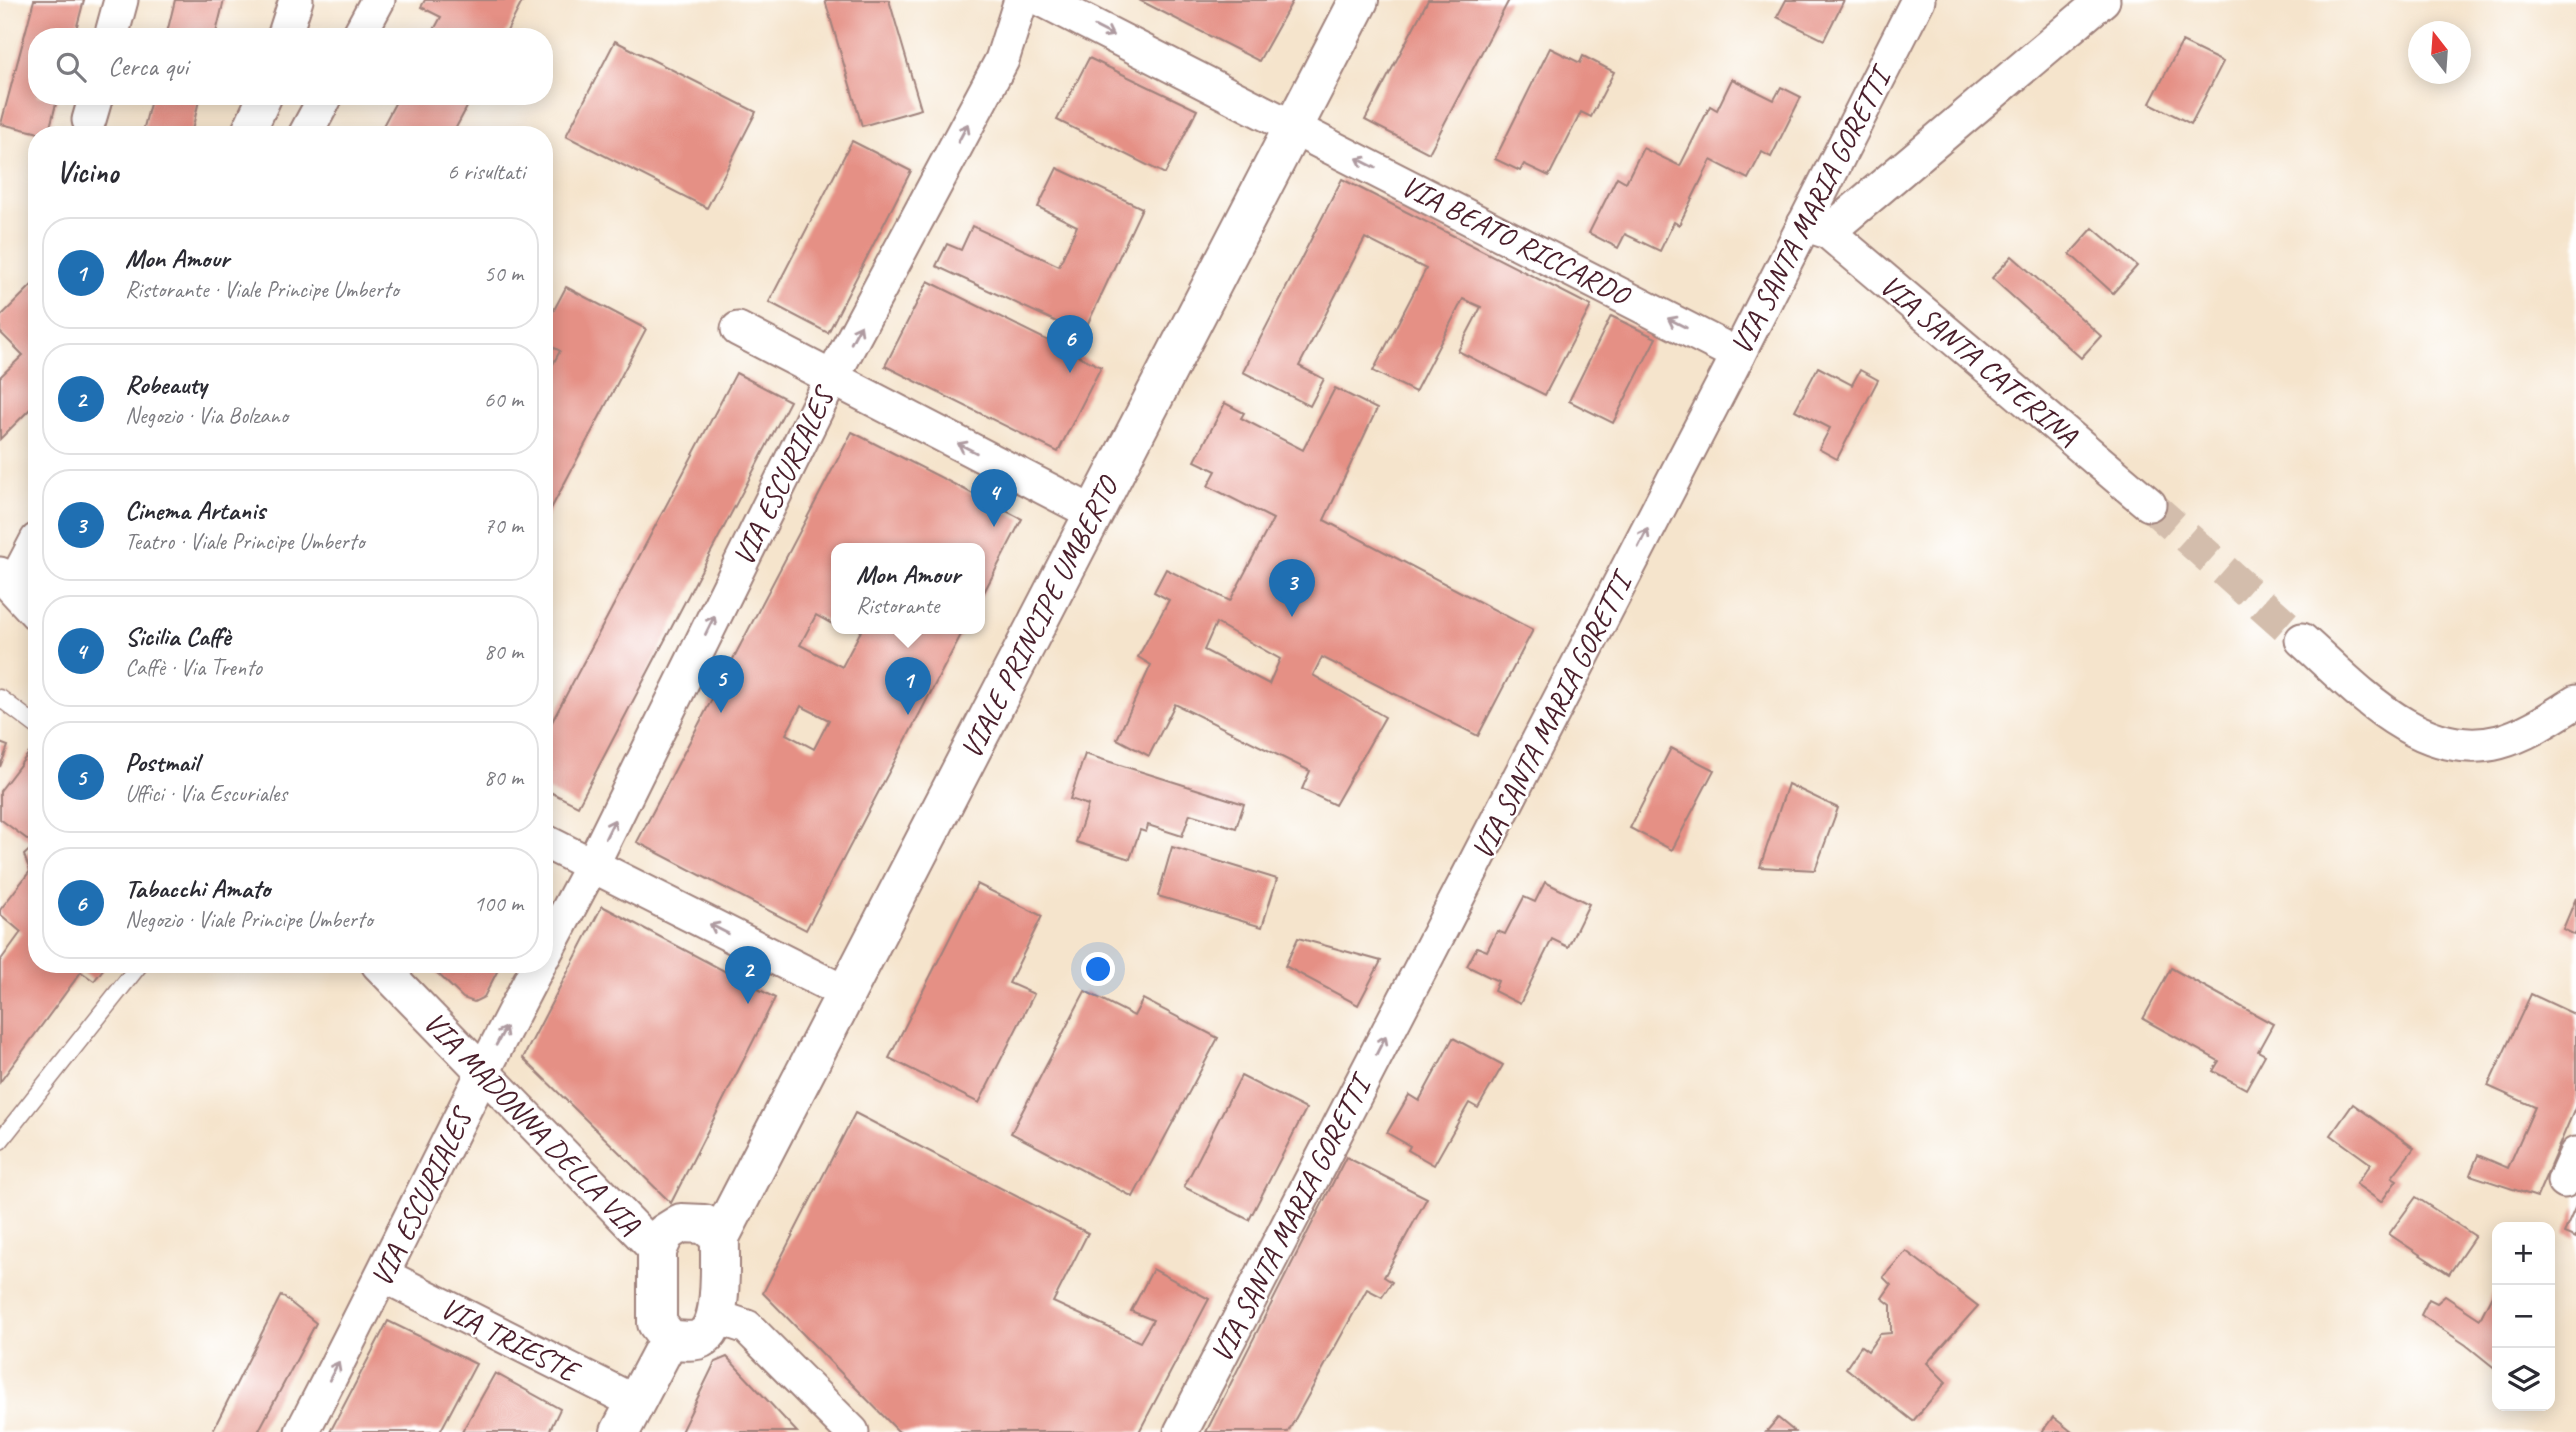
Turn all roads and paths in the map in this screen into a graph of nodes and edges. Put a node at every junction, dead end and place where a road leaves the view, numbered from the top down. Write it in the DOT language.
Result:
graph roads {
  1 [pos="121,0"];
  2 [pos="296,0"];
  3 [pos="378,0"];
  4 [pos="1021,0"];
  5 [pos="1043,0"];
  6 [pos="1359,0"];
  7 [pos="1918,0"];
  8 [pos="2100,2"];
  9 [pos="113,28"];
  10 [pos="287,28"];
  11 [pos="363,28"];
  12 [pos="261,105"];
  13 [pos="321,105"];
  14 [pos="1292,125"];
  15 [pos="251,126"];
  16 [pos="310,126"];
  17 [pos="1816,228"];
  18 [pos="738,329"];
  19 [pos="1738,355"];
  20 [pos="832,378"];
  21 [pos="2149,504"];
  22 [pos="1093,513"];
  23 [pos="28,552"];
  24 [pos="6,580"];
  25 [pos="28,604"];
  26 [pos="2302,640"];
  27 [pos="0,698"];
  28 [pos="2576,702"];
  29 [pos="28,719"];
  30 [pos="553,846"];
  31 [pos="592,865"];
  32 [pos="553,938"];
  33 [pos="133,973"];
  34 [pos="387,973"];
  35 [pos="534,973"];
  36 [pos="845,993"];
  37 [pos="482,1072"];
  38 [pos="0,1141"];
  39 [pos="720,1237"];
  40 [pos="657,1251"];
  41 [pos="383,1275"];
  42 [pos="717,1317"];
  43 [pos="669,1339"];
  44 [pos="627,1417"];
  45 [pos="302,1432"];
  46 [pos="852,1432"];
  47 [pos="1181,1432"];
  1 -- 9 [label="street"];
  2 -- 10 [label="street"];
  3 -- 11 [label="street"];
  20 -- 4 [label="street, VIA ESCURIALES, one-way"];
  5 -- 14 [label="street, VIA BEATO RICCARDO, one-way"];
  6 -- 14 [label="main road, VIALE PRINCIPE UMBERTO"];
  7 -- 17 [label="street, VIA SANTA MARIA GORETTI"];
  8 -- 17 [label="street"];
  12 -- 15 [label="street"];
  13 -- 16 [label="street"];
  19 -- 14 [label="street, VIA BEATO RICCARDO, one-way"];
  14 -- 22 [label="main road, VIALE PRINCIPE UMBERTO"];
  17 -- 19 [label="street, VIA SANTA MARIA GORETTI"];
  17 -- 21 [label="street, VIA SANTA CATERINA"];
  18 -- 20 [label="street"];
  47 -- 19 [label="street, VIA SANTA MARIA GORETTI, one-way"];
  22 -- 20 [label="street, one-way"];
  31 -- 20 [label="street, VIA ESCURIALES, one-way"];
  22 -- 36 [label="main road, VIALE PRINCIPE UMBERTO"];
  23 -- 24 [label="street"];
  24 -- 25 [label="street"];
  26 -- 28 [label="street"];
  27 -- 29 [label="lane"];
  30 -- 31 [label="street"];
  31 -- 32 [label="street, VIA ESCURIALES"];
  36 -- 31 [label="street, one-way"];
  33 -- 38 [label="lane"];
  34 -- 37 [label="street, VIA MADONNA DELLA VIA"];
  37 -- 35 [label="street, VIA ESCURIALES, one-way"];
  36 -- 39 [label="main road, VIALE PRINCIPE UMBERTO"];
  37 -- 40 [label="street, VIA MADONNA DELLA VIA"];
  37 -- 41 [label="street, VIA ESCURIALES"];
  39 -- 40 [label="main road"];
  39 -- 42 [label="main road"];
  40 -- 43 [label="main road"];
  41 -- 44 [label="street, VIA TRIESTE"];
  45 -- 41 [label="street, VIA ESCURIALES, one-way"];
  42 -- 43 [label="main road"];
  42 -- 46 [label="street"];
  43 -- 44 [label="main road"];
}
